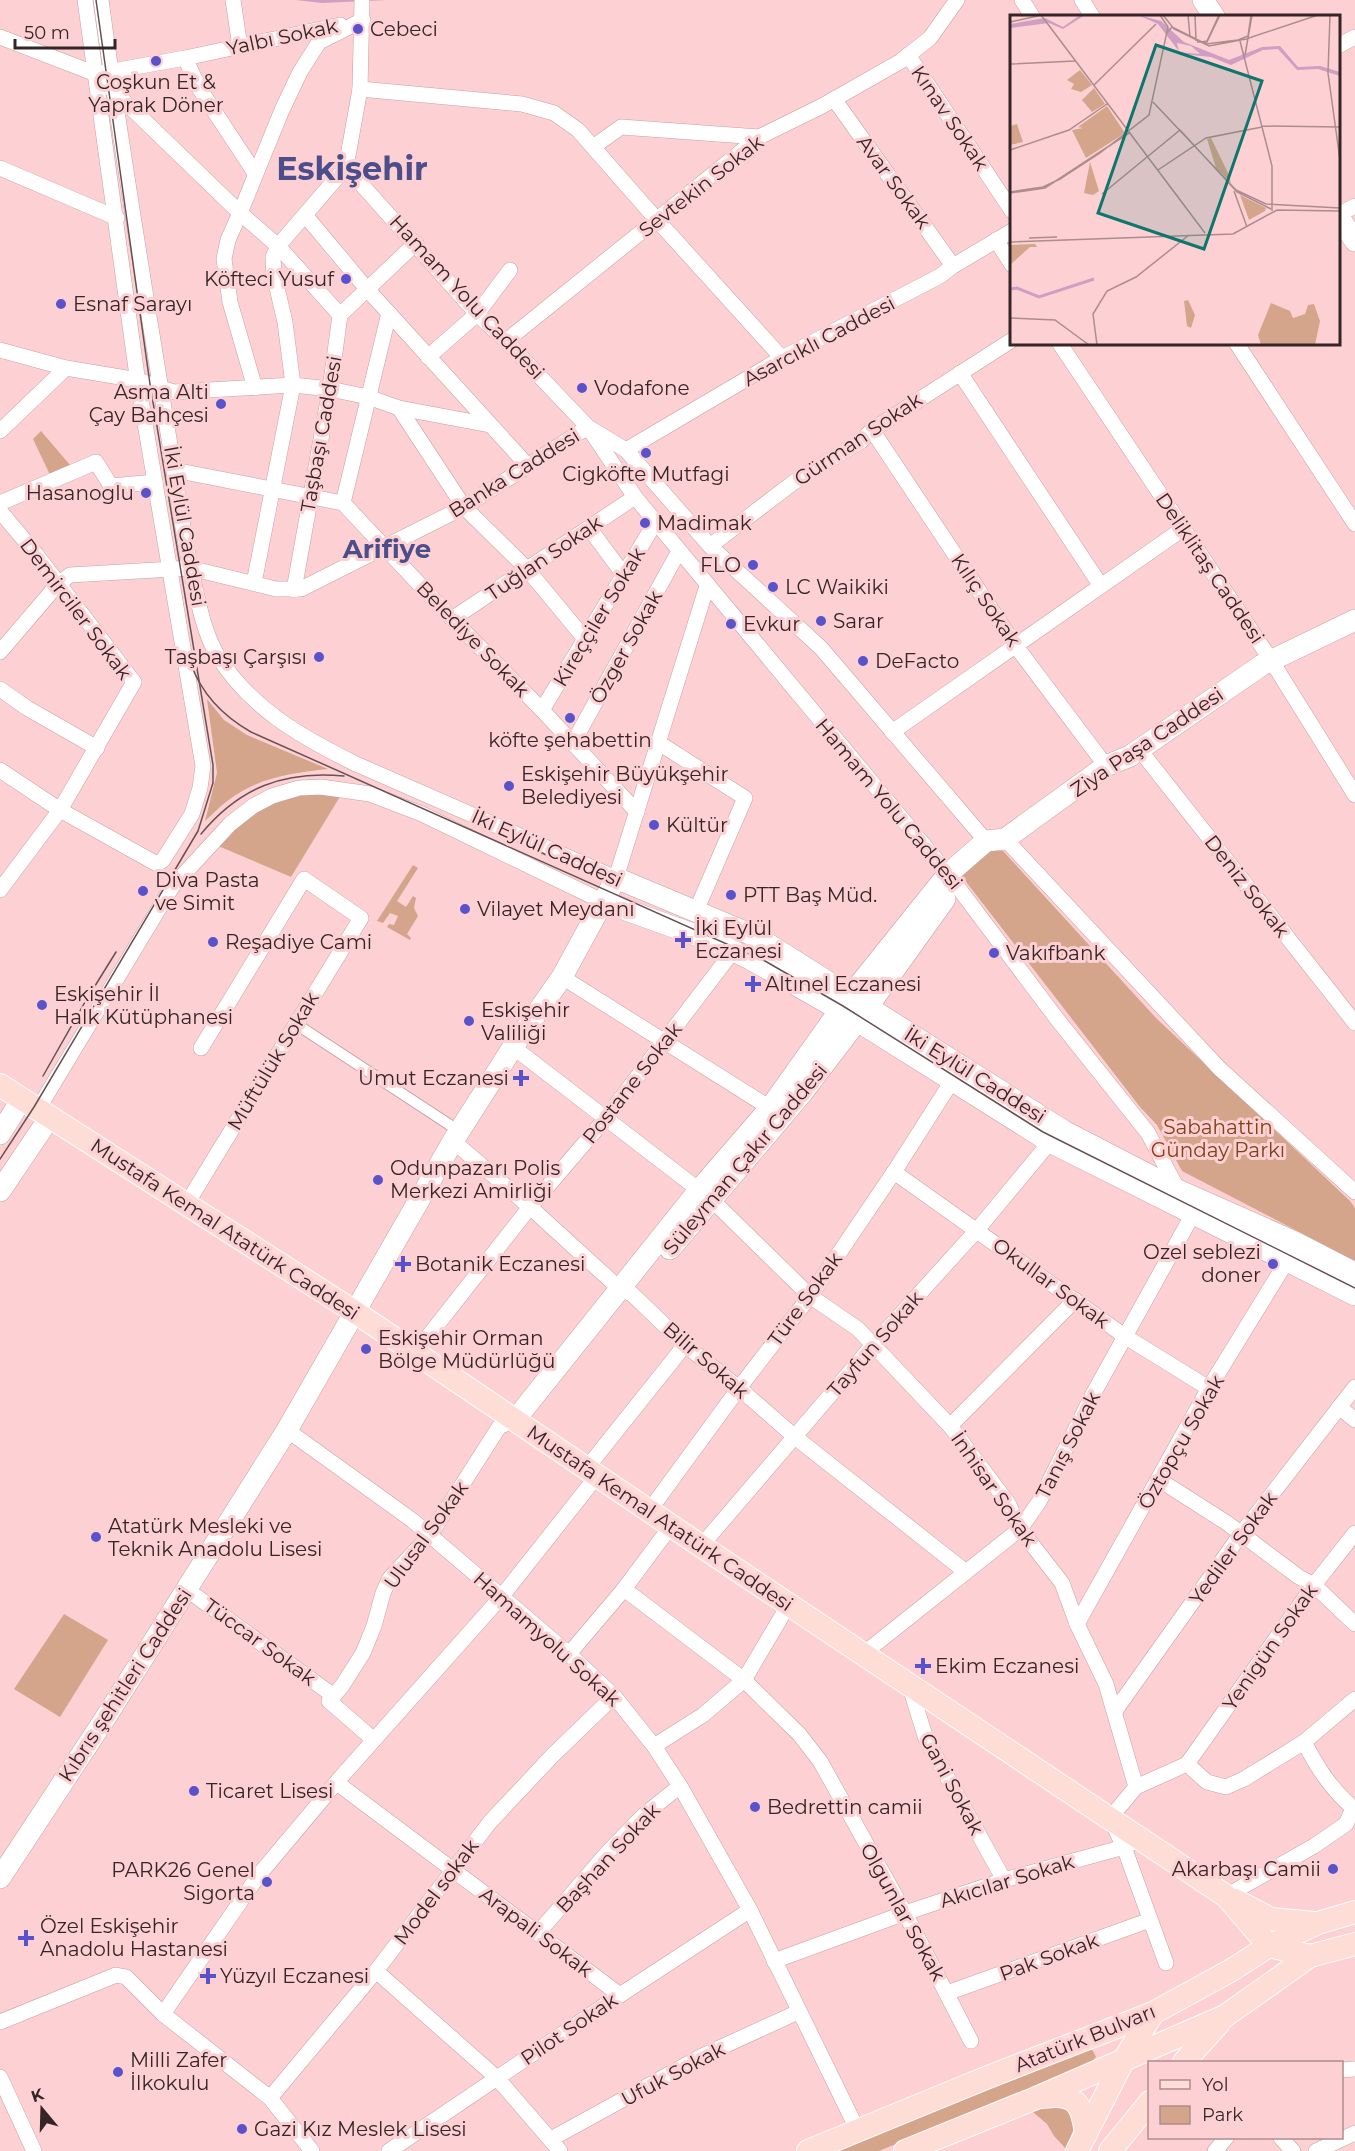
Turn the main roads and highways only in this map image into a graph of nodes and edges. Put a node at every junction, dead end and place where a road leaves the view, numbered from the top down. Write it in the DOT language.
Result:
graph roads {
  1 [pos="1203,0"];
  2 [pos="1213,15"];
  3 [pos="1340,219"];
  4 [pos="1355,241"];
  5 [pos="1355,620"];
  6 [pos="604,902"];
  7 [pos="853,1009"];
  8 [pos="0,1085"];
  9 [pos="37,1109"];
  10 [pos="0,1134"];
  11 [pos="0,1191"];
  12 [pos="706,1195"];
  13 [pos="1355,1273"];
  14 [pos="1355,1295"];
  15 [pos="354,1312"];
  16 [pos="521,1424"];
  17 [pos="0,1878"];
  18 [pos="1226,1896"];
  19 [pos="1355,1912"];
  20 [pos="1318,1923"];
  21 [pos="1355,1944"];
  22 [pos="1269,1946"];
  23 [pos="1310,1956"];
  24 [pos="1230,1971"];
  25 [pos="1153,2013"];
  26 [pos="1225,2016"];
  27 [pos="1110,2030"];
  28 [pos="1084,2040"];
  29 [pos="1145,2051"];
  30 [pos="1123,2061"];
  31 [pos="1185,2061"];
  32 [pos="1100,2071"];
  33 [pos="1148,2091"];
  34 [pos="1036,2098"];
  35 [pos="1143,2110"];
  36 [pos="1081,2142"];
  37 [pos="808,2151"];
  38 [pos="905,2151"];
  39 [pos="1110,2151"];
  1 -- 2 [label="main road"];
  3 -- 4 [label="main road"];
  5 -- 7 [label="main road, Ziya Paşa Caddesi"];
  6 -- 7 [label="main road, İki Eylül Caddesi"];
  6 -- 7 [label="main road, İki Eylül Caddesi"];
  6 -- 15 [label="main road"];
  7 -- 12 [label="main road, Süleyman Çakır Caddesi"];
  7 -- 12 [label="main road, Süleyman Çakır Caddesi"];
  7 -- 13 [label="main road, İki Eylül Caddesi"];
  7 -- 14 [label="main road, İki Eylül Caddesi"];
  8 -- 9 [label="main road, Mustafa Kemal Atatürk Caddesi"];
  9 -- 10 [label="main road"];
  9 -- 11 [label="main road"];
  9 -- 15 [label="main road, Mustafa Kemal Atatürk Caddesi"];
  12 -- 16 [label="main road, Süleyman Çakır Caddesi"];
  15 -- 16 [label="main road, Mustafa Kemal Atatürk Caddesi"];
  15 -- 17 [label="main road, Kıbrıs şehitleri Caddesi"];
  16 -- 18 [label="main road, Mustafa Kemal Atatürk Caddesi"];
  18 -- 20 [label="main road"];
  18 -- 22 [label="main road, Mustafa Kemal Atatürk Caddesi"];
  18 -- 24 [label="main road"];
  19 -- 20 [label="main road, Atatürk Bulvarı"];
  20 -- 22 [label="main road, Atatürk Bulvarı"];
  21 -- 23 [label="main road, Atatürk Bulvarı"];
  22 -- 23 [label="main road"];
  22 -- 24 [label="main road, Atatürk Bulvarı"];
  23 -- 26 [label="main road, Atatürk Bulvarı"];
  24 -- 25 [label="main road, Atatürk Bulvarı"];
  25 -- 27 [label="main road, Atatürk Bulvarı"];
  25 -- 29 [label="main road"];
  26 -- 29 [label="main road, Atatürk Bulvarı"];
  26 -- 31 [label="main road"];
  27 -- 28 [label="main road, Atatürk Bulvarı"];
  27 -- 29 [label="main road"];
  28 -- 32 [label="main road"];
  28 -- 37 [label="main road, Atatürk Bulvarı"];
  29 -- 30 [label="main road"];
  30 -- 32 [label="main road, Atatürk Bulvarı"];
  30 -- 36 [label="main road"];
  32 -- 34 [label="main road, Atatürk Bulvarı"];
  33 -- 35 [label="main road"];
  34 -- 36 [label="main road"];
  34 -- 38 [label="main road, Atatürk Bulvarı"];
  35 -- 39 [label="main road"];
}
